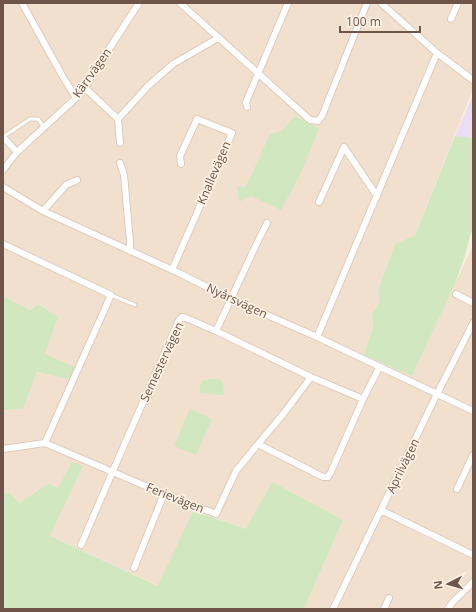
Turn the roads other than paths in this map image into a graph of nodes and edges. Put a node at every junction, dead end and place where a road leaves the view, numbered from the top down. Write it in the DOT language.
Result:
graph roads {
  1 [pos="22,3"];
  2 [pos="139,3"];
  3 [pos="288,3"];
  4 [pos="367,3"];
  5 [pos="381,3"];
  6 [pos="458,3"];
  7 [pos="181,4"];
  8 [pos="388,5"];
  9 [pos="452,19"];
  10 [pos="218,38"];
  11 [pos="437,53"];
  12 [pos="258,73"];
  13 [pos="473,80"];
  14 [pos="85,88"];
  15 [pos="76,98"];
  16 [pos="247,107"];
  17 [pos="118,119"];
  18 [pos="44,127"];
  19 [pos="3,137"];
  20 [pos="120,143"];
  21 [pos="17,152"];
  22 [pos="120,163"];
  23 [pos="180,164"];
  24 [pos="3,170"];
  25 [pos="77,180"];
  26 [pos="3,186"];
  27 [pos="378,196"];
  28 [pos="319,202"];
  29 [pos="43,210"];
  30 [pos="267,223"];
  31 [pos="3,244"];
  32 [pos="130,251"];
  33 [pos="172,270"];
  34 [pos="456,294"];
  35 [pos="111,295"];
  36 [pos="231,300"];
  37 [pos="473,303"];
  38 [pos="135,305"];
  39 [pos="473,323"];
  40 [pos="216,331"];
  41 [pos="317,337"];
  42 [pos="379,368"];
  43 [pos="311,377"];
  44 [pos="437,394"];
  45 [pos="363,399"];
  46 [pos="473,412"];
  47 [pos="45,443"];
  48 [pos="258,444"];
  49 [pos="3,449"];
  50 [pos="473,454"];
  51 [pos="112,472"];
  52 [pos="457,489"];
  53 [pos="164,494"];
  54 [pos="381,510"];
  55 [pos="81,545"];
  56 [pos="473,555"];
  57 [pos="134,568"];
  58 [pos="473,582"];
  59 [pos="389,598"];
  60 [pos="333,609"];
  61 [pos="384,609"];
  62 [pos="448,609"];
  1 -- 15 [label="street"];
  2 -- 14 [label="street, Kärrvägen"];
  3 -- 12 [label="street"];
  4 -- 12 [label="street"];
  5 -- 8 [label="street"];
  6 -- 9 [label="street"];
  7 -- 10 [label="street"];
  8 -- 11 [label="street"];
  10 -- 12 [label="street"];
  10 -- 17 [label="street"];
  11 -- 13 [label="street"];
  11 -- 27 [label="street"];
  12 -- 16 [label="street"];
  14 -- 15 [label="street, Kärrvägen"];
  14 -- 17 [label="street"];
  15 -- 18 [label="street, Kärrvägen"];
  17 -- 20 [label="street"];
  18 -- 19 [label="lane"];
  18 -- 21 [label="street, Kärrvägen"];
  19 -- 21 [label="street"];
  21 -- 24 [label="street, Kärrvägen"];
  22 -- 32 [label="street"];
  23 -- 33 [label="street, Knallevägen"];
  25 -- 29 [label="street"];
  26 -- 29 [label="street, Nyårsvägen"];
  27 -- 28 [label="street"];
  27 -- 41 [label="street"];
  29 -- 32 [label="street, Nyårsvägen"];
  30 -- 36 [label="street"];
  31 -- 35 [label="street"];
  32 -- 33 [label="street, Nyårsvägen"];
  33 -- 36 [label="street, Nyårsvägen"];
  34 -- 37 [label="street"];
  35 -- 38 [label="lane"];
  35 -- 47 [label="street"];
  36 -- 40 [label="street"];
  36 -- 41 [label="street, Nyårsvägen"];
  39 -- 44 [label="street, Aprilvägen"];
  40 -- 43 [label="street, Semestervägen"];
  40 -- 51 [label="street, Semestervägen"];
  41 -- 42 [label="street, Nyårsvägen"];
  42 -- 44 [label="street, Nyårsvägen"];
  42 -- 45 [label="street"];
  43 -- 45 [label="street, Semestervägen"];
  43 -- 48 [label="street, Ferievägen"];
  44 -- 46 [label="street, Nyårsvägen"];
  44 -- 54 [label="street, Aprilvägen"];
  45 -- 48 [label="street"];
  47 -- 49 [label="street"];
  47 -- 51 [label="street, Ferievägen"];
  48 -- 53 [label="street, Ferievägen"];
  50 -- 52 [label="street"];
  51 -- 53 [label="street, Ferievägen"];
  51 -- 55 [label="street, Semestervägen"];
  53 -- 57 [label="street"];
  54 -- 56 [label="street"];
  54 -- 60 [label="street, Aprilvägen"];
  58 -- 62 [label="street"];
  59 -- 61 [label="street"];
}
